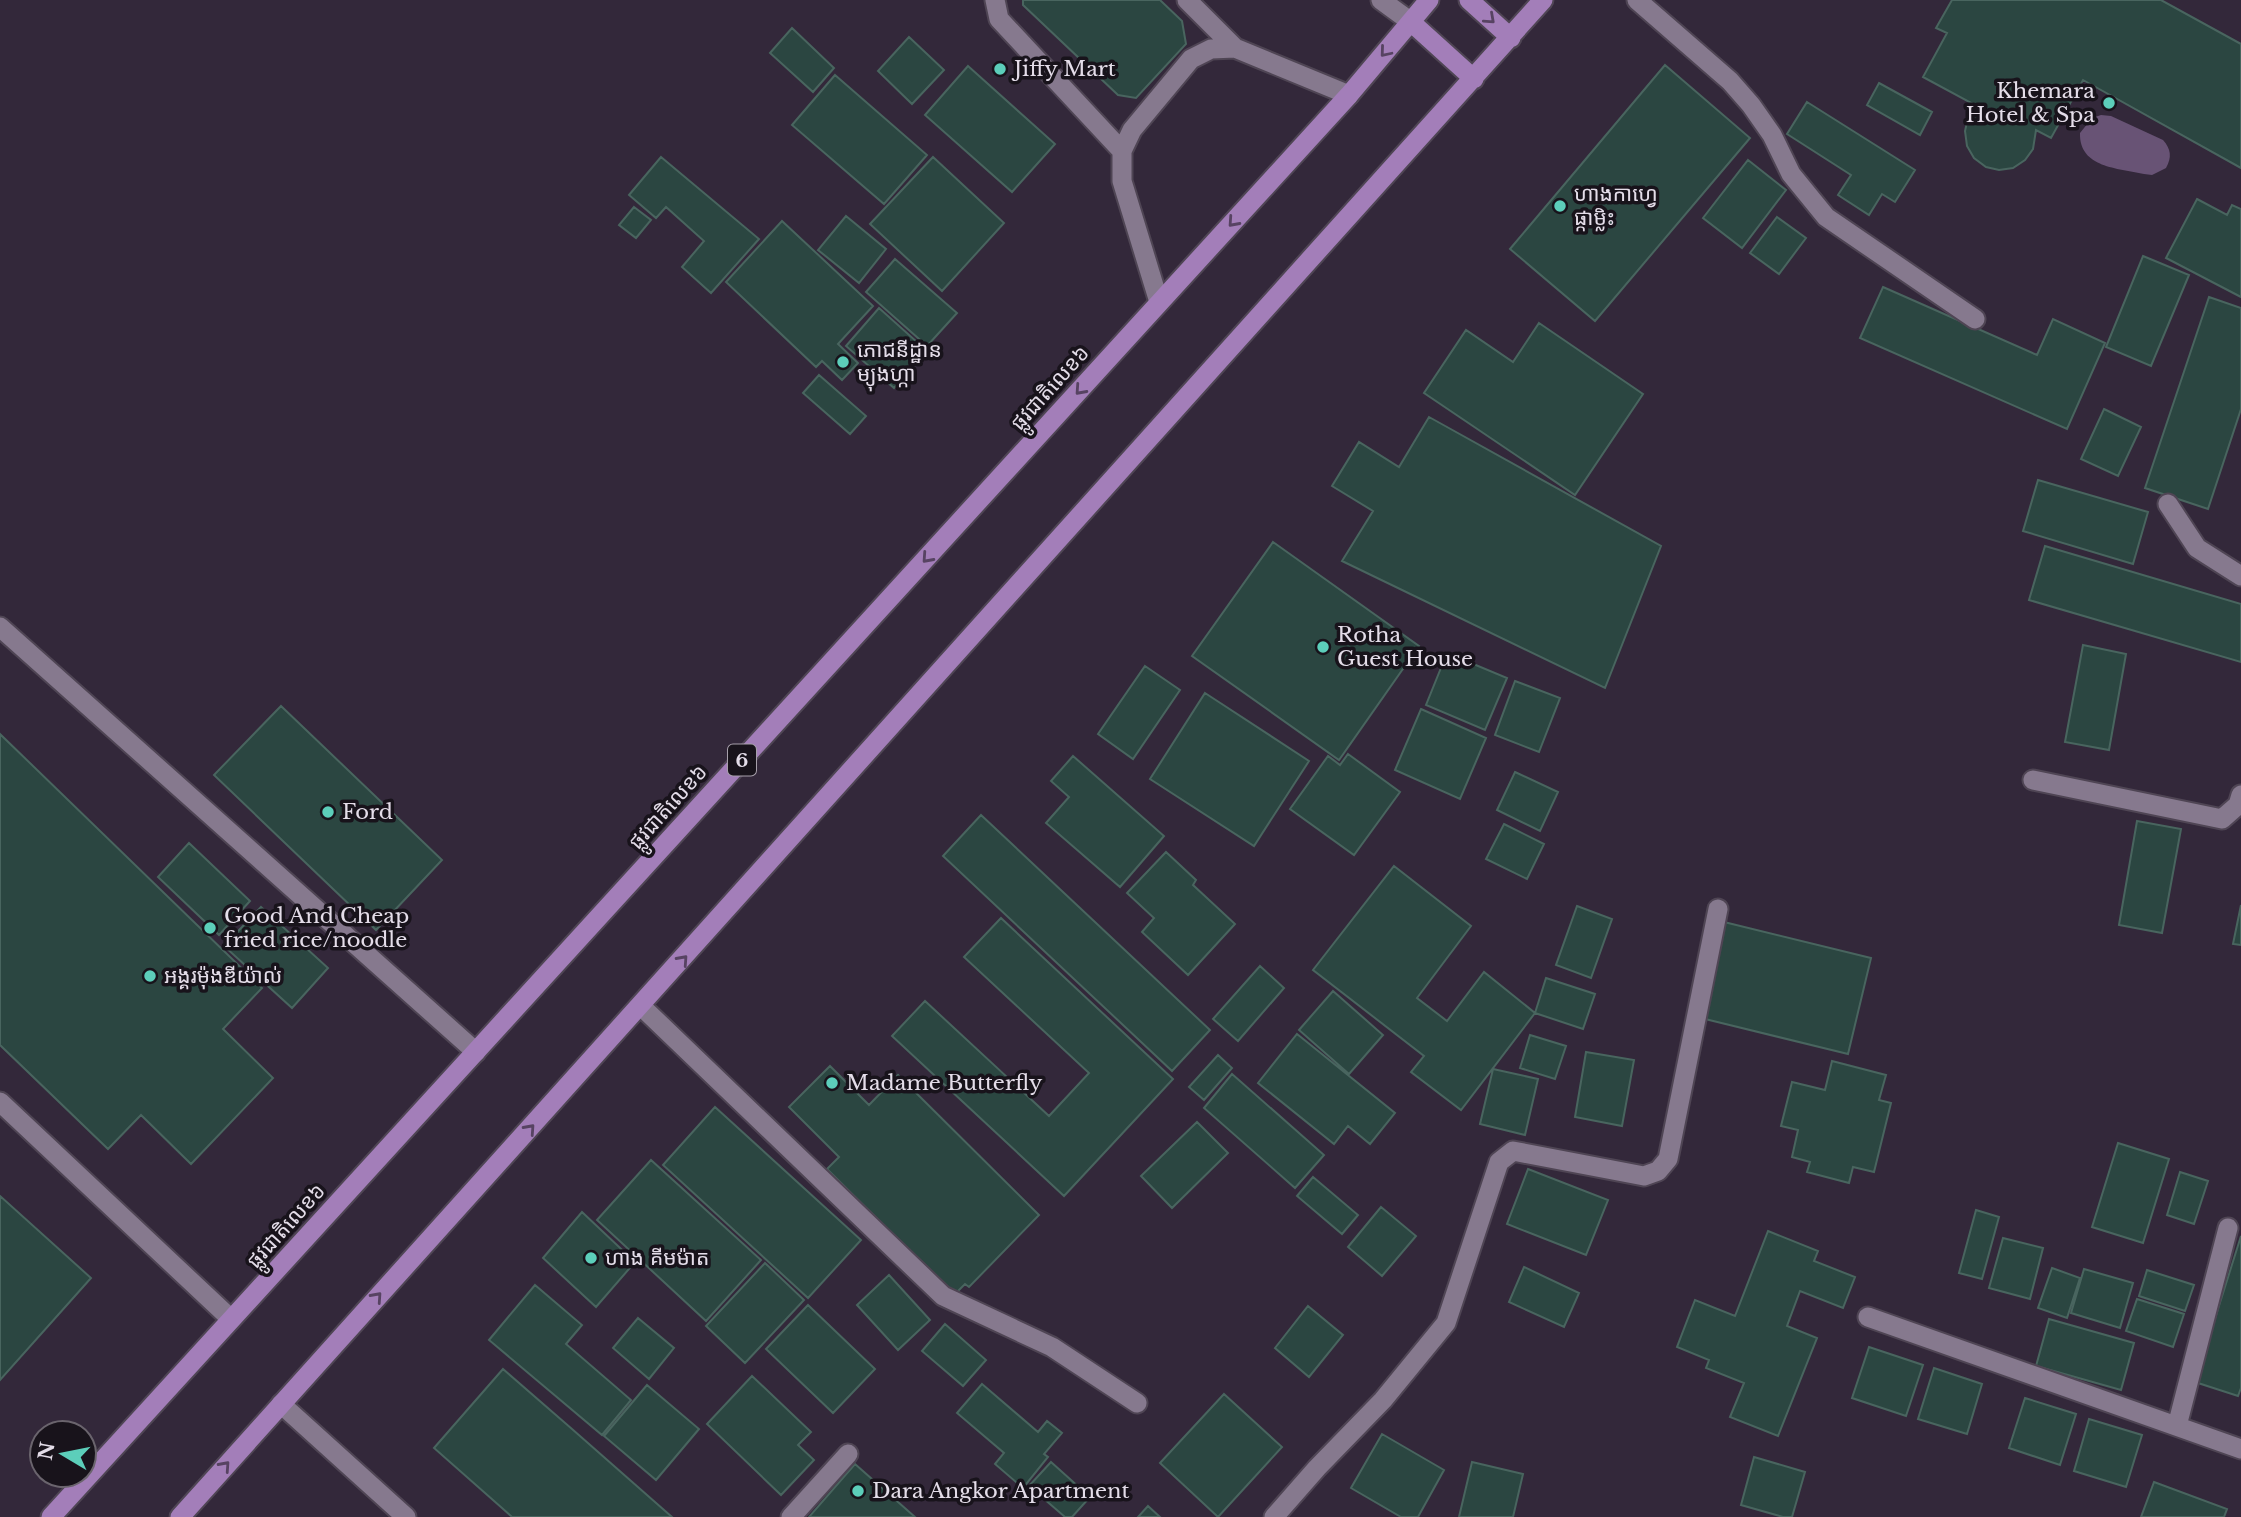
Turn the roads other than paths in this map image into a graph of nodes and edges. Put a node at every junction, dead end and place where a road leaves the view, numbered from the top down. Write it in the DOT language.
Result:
graph roads {
  1 [pos="995,0"];
  2 [pos="1187,0"];
  3 [pos="1381,0"];
  4 [pos="1429,0"];
  5 [pos="1469,0"];
  6 [pos="1544,0"];
  7 [pos="1637,0"];
  8 [pos="1410,22"];
  9 [pos="1511,38"];
  10 [pos="1235,48"];
  11 [pos="1474,79"];
  12 [pos="1349,94"];
  13 [pos="1122,151"];
  14 [pos="1159,302"];
  15 [pos="1975,319"];
  16 [pos="2168,504"];
  17 [pos="2241,576"];
  18 [pos="0,627"];
  19 [pos="2033,780"];
  20 [pos="2241,795"];
  21 [pos="1718,909"];
  22 [pos="641,1006"];
  23 [pos="476,1052"];
  24 [pos="0,1102"];
  25 [pos="2228,1228"];
  26 [pos="1868,1317"];
  27 [pos="231,1320"];
  28 [pos="1137,1403"];
  29 [pos="281,1404"];
  30 [pos="2177,1426"];
  31 [pos="2241,1449"];
  32 [pos="848,1454"];
  33 [pos="51,1517"];
  34 [pos="180,1517"];
  35 [pos="406,1517"];
  36 [pos="791,1517"];
  37 [pos="1274,1517"];
  1 -- 13 [label="street"];
  2 -- 10 [label="street"];
  3 -- 8 [label="street"];
  4 -- 8 [label="main road, ផ្លូវជាតិលេខ៦ / 6"];
  5 -- 9 [label="main road, one-way"];
  6 -- 9 [label="main road"];
  7 -- 15 [label="street"];
  8 -- 11 [label="main road"];
  8 -- 12 [label="main road, ផ្លូវជាតិលេខ៦ / 6, one-way"];
  9 -- 11 [label="main road"];
  10 -- 12 [label="street"];
  10 -- 13 [label="street"];
  22 -- 11 [label="main road, one-way"];
  12 -- 14 [label="main road, ផ្លូវជាតិលេខ៦ / 6, one-way"];
  13 -- 14 [label="street"];
  14 -- 23 [label="main road, ផ្លូវជាតិលេខ៦ / 6, one-way"];
  16 -- 17 [label="street"];
  18 -- 23 [label="street"];
  19 -- 20 [label="street"];
  21 -- 37 [label="street"];
  22 -- 28 [label="street"];
  29 -- 22 [label="main road, one-way"];
  23 -- 27 [label="main road, ផ្លូវជាតិលេខ៦ / 6"];
  24 -- 27 [label="street"];
  25 -- 30 [label="street"];
  26 -- 30 [label="street"];
  27 -- 33 [label="main road, ផ្លូវជាតិលេខ៦ / 6"];
  34 -- 29 [label="main road, one-way"];
  29 -- 35 [label="street"];
  30 -- 31 [label="street"];
  32 -- 36 [label="street"];
}
